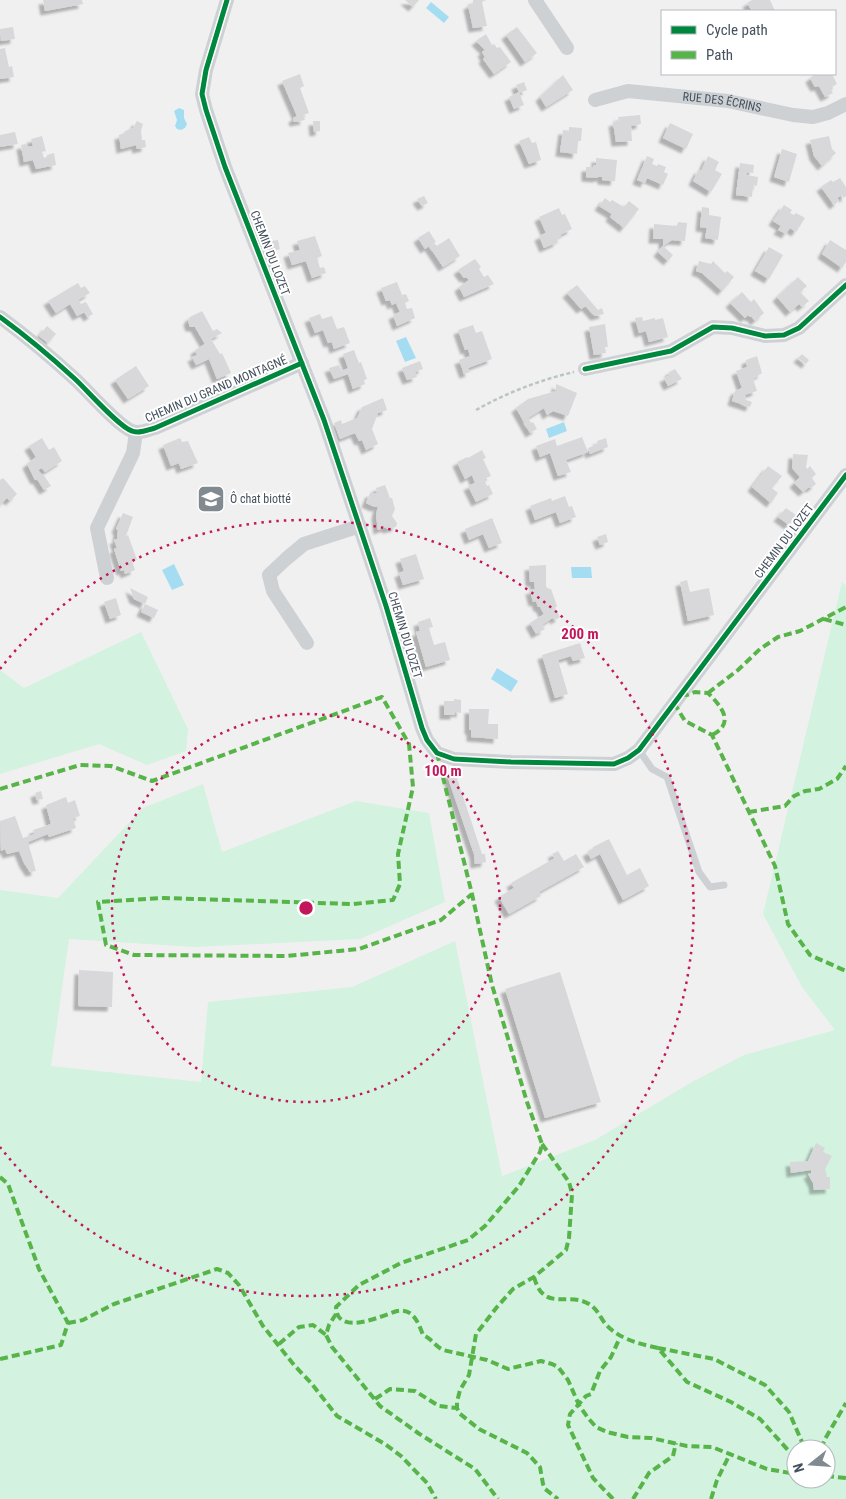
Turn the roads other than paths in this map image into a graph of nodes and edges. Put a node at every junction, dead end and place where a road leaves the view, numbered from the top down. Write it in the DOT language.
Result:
graph roads {
  1 [pos="227,0"];
  2 [pos="535,0"];
  3 [pos="567,48"];
  4 [pos="594,100"];
  5 [pos="846,104"];
  6 [pos="846,286"];
  7 [pos="0,317"];
  8 [pos="302,363"];
  9 [pos="585,369"];
  10 [pos="136,432"];
  11 [pos="846,475"];
  12 [pos="360,526"];
  13 [pos="107,578"];
  14 [pos="307,643"];
  15 [pos="639,750"];
  16 [pos="724,885"];
  1 -- 8 [label="street, CHEMIN DU LOZET"];
  2 -- 3 [label="street"];
  4 -- 5 [label="street, RUE DES ÉCRINS"];
  6 -- 9 [label="street"];
  7 -- 10 [label="street, CHEMIN DU GRAND MONTAGNÉ"];
  8 -- 10 [label="street, CHEMIN DU GRAND MONTAGNÉ"];
  8 -- 12 [label="street, CHEMIN DU LOZET"];
  10 -- 13 [label="street"];
  11 -- 15 [label="street, CHEMIN DU LOZET"];
  12 -- 14 [label="street"];
  12 -- 15 [label="street, CHEMIN DU LOZET"];
  15 -- 16 [label="lane"];
}
